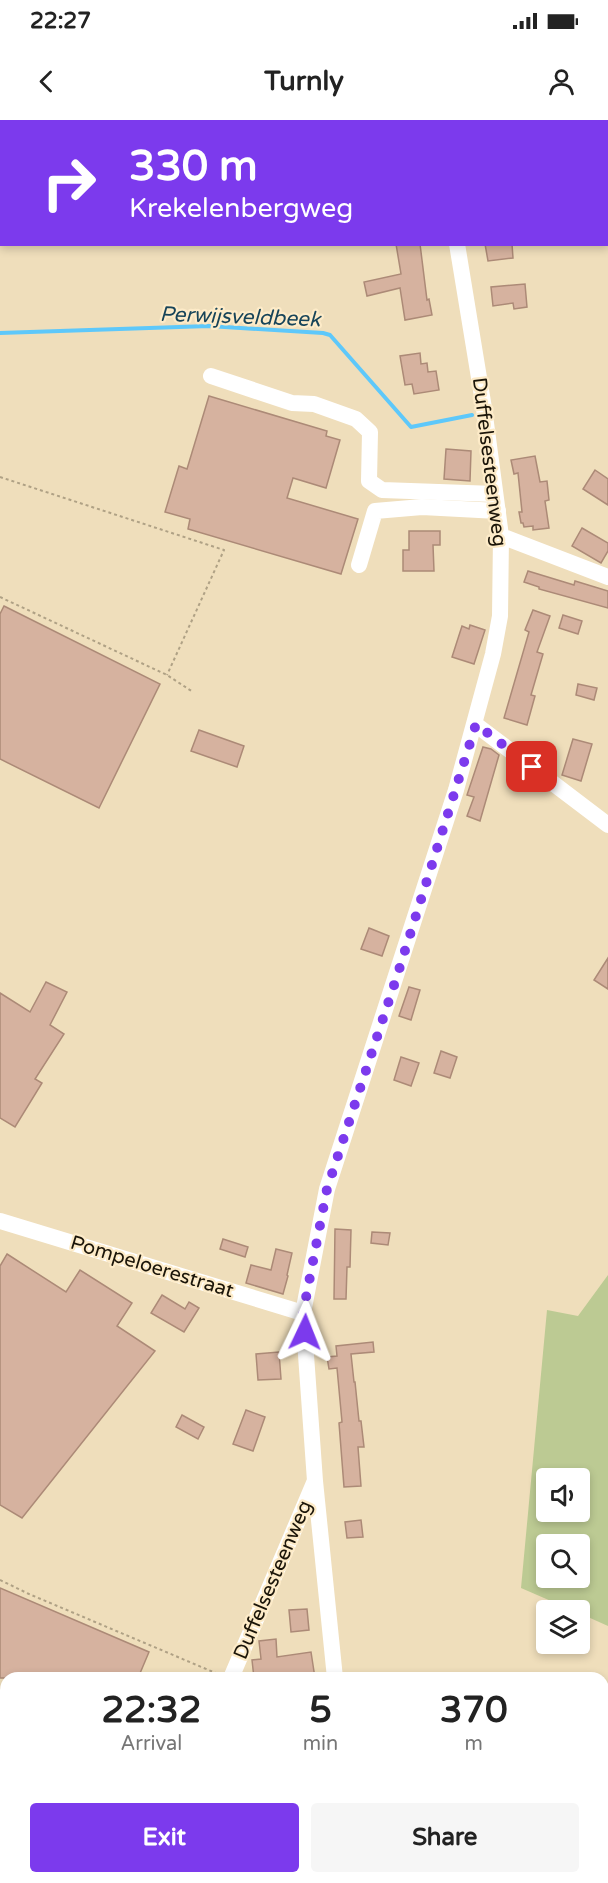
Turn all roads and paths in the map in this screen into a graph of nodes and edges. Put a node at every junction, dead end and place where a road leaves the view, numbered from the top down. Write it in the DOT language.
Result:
graph roads {
  1 [pos="457,246"];
  2 [pos="211,376"];
  3 [pos="0,477"];
  4 [pos="495,494"];
  5 [pos="498,511"];
  6 [pos="501,536"];
  7 [pos="360,565"];
  8 [pos="608,577"];
  9 [pos="0,597"];
  10 [pos="167,675"];
  11 [pos="193,692"];
  12 [pos="476,724"];
  13 [pos="608,825"];
  14 [pos="0,1221"];
  15 [pos="303,1313"];
  16 [pos="315,1481"];
  17 [pos="0,1580"];
  18 [pos="215,1672"];
  19 [pos="227,1672"];
  20 [pos="334,1672"];
  1 -- 4 [label="street, Duffelsesteenweg"];
  2 -- 4 [label="street"];
  3 -- 10 [label="path"];
  4 -- 5 [label="street, Duffelsesteenweg"];
  5 -- 6 [label="street, Duffelsesteenweg"];
  5 -- 7 [label="street"];
  6 -- 8 [label="street"];
  6 -- 12 [label="street, Duffelsesteenweg"];
  9 -- 10 [label="path"];
  10 -- 11 [label="path"];
  12 -- 13 [label="street"];
  12 -- 15 [label="street, Duffelsesteenweg"];
  14 -- 15 [label="street, Pompeloerestraat"];
  15 -- 16 [label="street, Duffelsesteenweg"];
  16 -- 19 [label="street, Duffelsesteenweg"];
  16 -- 20 [label="street, Duffelsesteenweg"];
  17 -- 18 [label="path"];
}
